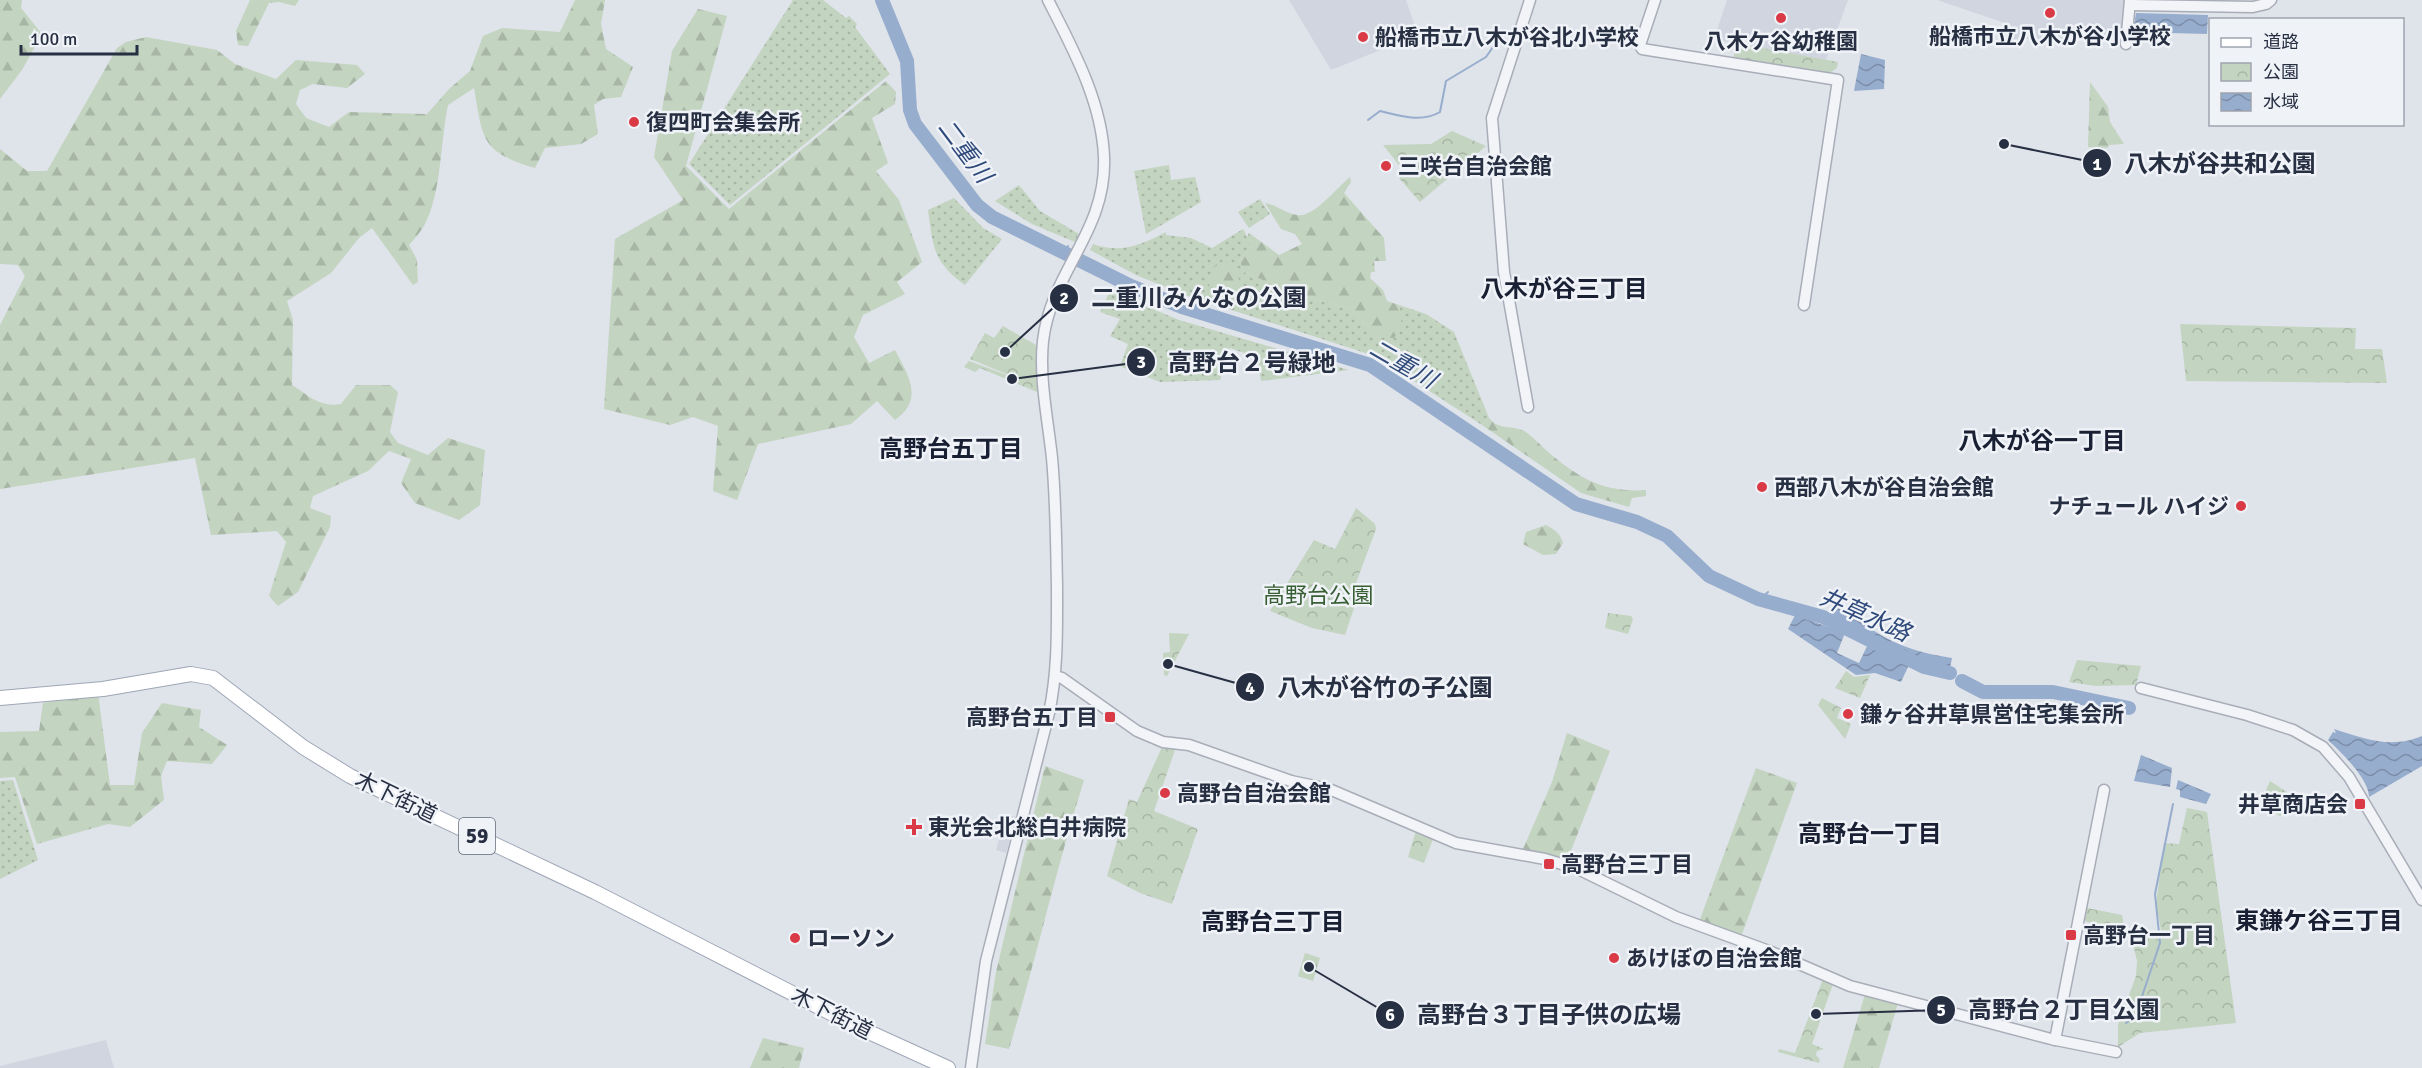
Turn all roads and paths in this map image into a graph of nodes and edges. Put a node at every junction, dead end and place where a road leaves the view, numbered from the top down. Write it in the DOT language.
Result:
graph roads {
  1 [pos="1048,0"];
  2 [pos="1530,0"];
  3 [pos="1655,0"];
  4 [pos="2271,0"];
  5 [pos="2130,2"];
  6 [pos="2126,44"];
  7 [pos="1804,305"];
  8 [pos="1528,407"];
  9 [pos="1055,676"];
  10 [pos="2141,688"];
  11 [pos="0,698"];
  12 [pos="2104,790"];
  13 [pos="2422,900"];
  14 [pos="2055,1040"];
  15 [pos="2116,1052"];
  16 [pos="948,1068"];
  17 [pos="970,1068"];
  1 -- 9 [label="street"];
  2 -- 8 [label="street"];
  3 -- 7 [label="street"];
  4 -- 5 [label="street"];
  5 -- 6 [label="street"];
  9 -- 14 [label="street"];
  9 -- 17 [label="street"];
  10 -- 13 [label="street"];
  11 -- 16 [label="main road, 木下街道 / 59"];
  12 -- 14 [label="street"];
  14 -- 15 [label="street"];
}
